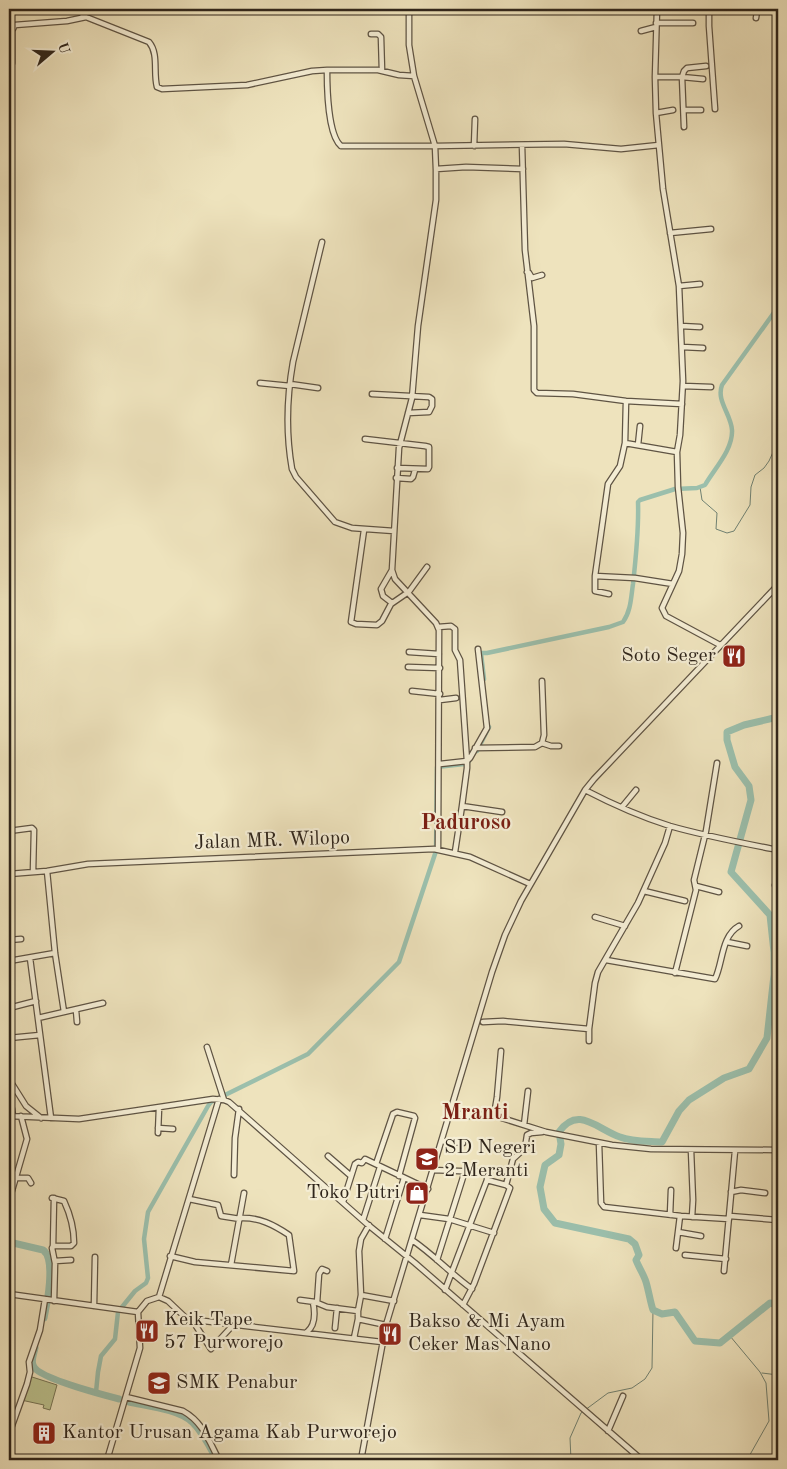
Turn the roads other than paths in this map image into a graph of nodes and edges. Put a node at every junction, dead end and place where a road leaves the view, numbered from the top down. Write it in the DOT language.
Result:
graph roads {
  1 [pos="81,9"];
  2 [pos="409,9"];
  3 [pos="657,9"];
  4 [pos="709,9"];
  5 [pos="760,9"];
  6 [pos="86,17"];
  7 [pos="756,18"];
  8 [pos="693,23"];
  9 [pos="656,25"];
  10 [pos="641,31"];
  11 [pos="371,34"];
  12 [pos="12,63"];
  13 [pos="706,66"];
  14 [pos="327,70"];
  15 [pos="382,71"];
  16 [pos="414,76"];
  17 [pos="655,77"];
  18 [pos="682,77"];
  19 [pos="703,80"];
  20 [pos="715,109"];
  21 [pos="673,110"];
  22 [pos="684,110"];
  23 [pos="701,110"];
  24 [pos="656,113"];
  25 [pos="475,119"];
  26 [pos="684,127"];
  27 [pos="522,145"];
  28 [pos="659,145"];
  29 [pos="435,146"];
  30 [pos="474,146"];
  31 [pos="436,169"];
  32 [pos="522,169"];
  33 [pos="711,229"];
  34 [pos="670,233"];
  35 [pos="322,242"];
  36 [pos="527,272"];
  37 [pos="542,275"];
  38 [pos="700,284"];
  39 [pos="679,286"];
  40 [pos="681,326"];
  41 [pos="700,326"];
  42 [pos="682,347"];
  43 [pos="703,348"];
  44 [pos="260,384"];
  45 [pos="290,385"];
  46 [pos="683,386"];
  47 [pos="318,388"];
  48 [pos="711,388"];
  49 [pos="372,394"];
  50 [pos="412,396"];
  51 [pos="626,401"];
  52 [pos="682,404"];
  53 [pos="408,413"];
  54 [pos="640,426"];
  55 [pos="365,439"];
  56 [pos="624,443"];
  57 [pos="399,444"];
  58 [pos="638,445"];
  59 [pos="677,452"];
  60 [pos="397,468"];
  61 [pos="415,470"];
  62 [pos="396,478"];
  63 [pos="364,530"];
  64 [pos="394,532"];
  65 [pos="427,567"];
  66 [pos="392,570"];
  67 [pos="595,576"];
  68 [pos="673,584"];
  69 [pos="778,585"];
  70 [pos="407,593"];
  71 [pos="609,594"];
  72 [pos="392,603"];
  73 [pos="438,627"];
  74 [pos="720,645"];
  75 [pos="478,649"];
  76 [pos="409,652"];
  77 [pos="439,654"];
  78 [pos="408,667"];
  79 [pos="440,668"];
  80 [pos="542,680"];
  81 [pos="412,691"];
  82 [pos="440,694"];
  83 [pos="456,698"];
  84 [pos="440,700"];
  85 [pos="542,743"];
  86 [pos="559,746"];
  87 [pos="477,749"];
  88 [pos="467,763"];
  89 [pos="717,763"];
  90 [pos="440,765"];
  91 [pos="585,790"];
  92 [pos="636,790"];
  93 [pos="462,806"];
  94 [pos="622,807"];
  95 [pos="502,812"];
  96 [pos="670,826"];
  97 [pos="9,831"];
  98 [pos="705,834"];
  99 [pos="437,849"];
  100 [pos="778,850"];
  101 [pos="454,852"];
  102 [pos="47,870"];
  103 [pos="33,872"];
  104 [pos="9,874"];
  105 [pos="778,878"];
  106 [pos="530,884"];
  107 [pos="696,886"];
  108 [pos="644,891"];
  109 [pos="719,892"];
  110 [pos="685,902"];
  111 [pos="778,904"];
  112 [pos="595,917"];
  113 [pos="625,926"];
  114 [pos="738,926"];
  115 [pos="21,939"];
  116 [pos="9,940"];
  117 [pos="727,942"];
  118 [pos="747,946"];
  119 [pos="55,953"];
  120 [pos="30,958"];
  121 [pos="606,960"];
  122 [pos="9,962"];
  123 [pos="674,973"];
  124 [pos="36,1001"];
  125 [pos="103,1003"];
  126 [pos="9,1008"];
  127 [pos="76,1010"];
  128 [pos="64,1012"];
  129 [pos="38,1018"];
  130 [pos="78,1022"];
  131 [pos="483,1022"];
  132 [pos="589,1030"];
  133 [pos="40,1035"];
  134 [pos="9,1038"];
  135 [pos="589,1041"];
  136 [pos="207,1047"];
  137 [pos="501,1051"];
  138 [pos="9,1079"];
  139 [pos="528,1091"];
  140 [pos="220,1098"];
  141 [pos="9,1099"];
  142 [pos="159,1108"];
  143 [pos="239,1109"];
  144 [pos="451,1112"];
  145 [pos="494,1115"];
  146 [pos="11,1116"];
  147 [pos="21,1116"];
  148 [pos="41,1118"];
  149 [pos="51,1118"];
  150 [pos="524,1125"];
  151 [pos="173,1128"];
  152 [pos="546,1132"];
  153 [pos="442,1141"];
  154 [pos="463,1143"];
  155 [pos="599,1143"];
  156 [pos="691,1150"];
  157 [pos="778,1150"];
  158 [pos="735,1151"];
  159 [pos="328,1156"];
  160 [pos="378,1165"];
  161 [pos="433,1170"];
  162 [pos="465,1171"];
  163 [pos="234,1175"];
  164 [pos="351,1176"];
  165 [pos="399,1176"];
  166 [pos="16,1178"];
  167 [pos="404,1178"];
  168 [pos="487,1180"];
  169 [pos="31,1183"];
  170 [pos="506,1185"];
  171 [pos="428,1189"];
  172 [pos="10,1190"];
  173 [pos="671,1190"];
  174 [pos="244,1192"];
  175 [pos="731,1192"];
  176 [pos="765,1193"];
  177 [pos="189,1199"];
  178 [pos="9,1201"];
  179 [pos="342,1202"];
  180 [pos="420,1215"];
  181 [pos="670,1215"];
  182 [pos="680,1216"];
  183 [pos="692,1217"];
  184 [pos="730,1217"];
  185 [pos="240,1218"];
  186 [pos="449,1219"];
  187 [pos="364,1220"];
  188 [pos="778,1220"];
  189 [pos="369,1226"];
  190 [pos="470,1226"];
  191 [pos="678,1232"];
  192 [pos="494,1233"];
  193 [pos="701,1236"];
  194 [pos="385,1239"];
  195 [pos="412,1240"];
  196 [pos="53,1247"];
  197 [pos="676,1248"];
  198 [pos="685,1255"];
  199 [pos="170,1256"];
  200 [pos="95,1257"];
  201 [pos="407,1257"];
  202 [pos="726,1259"];
  203 [pos="71,1260"];
  204 [pos="437,1260"];
  205 [pos="55,1261"];
  206 [pos="231,1265"];
  207 [pos="327,1271"];
  208 [pos="724,1271"];
  209 [pos="452,1274"];
  210 [pos="472,1289"];
  211 [pos="445,1290"];
  212 [pos="9,1294"];
  213 [pos="361,1296"];
  214 [pos="159,1297"];
  215 [pos="45,1299"];
  216 [pos="53,1300"];
  217 [pos="300,1300"];
  218 [pos="394,1301"];
  219 [pos="315,1302"];
  220 [pos="463,1305"];
  221 [pos="94,1306"];
  222 [pos="338,1308"];
  223 [pos="358,1311"];
  224 [pos="138,1312"];
  225 [pos="358,1319"];
  226 [pos="194,1320"];
  227 [pos="234,1324"];
  228 [pos="386,1325"];
  229 [pos="335,1328"];
  230 [pos="307,1332"];
  231 [pos="354,1338"];
  232 [pos="382,1342"];
  233 [pos="623,1396"];
  234 [pos="126,1397"];
  235 [pos="608,1431"];
  236 [pos="9,1434"];
  237 [pos="107,1460"];
  238 [pos="219,1460"];
  239 [pos="361,1460"];
  240 [pos="642,1460"];
  1 -- 6 [label="street"];
  2 -- 16 [label="street"];
  3 -- 9 [label="street"];
  4 -- 20 [label="street"];
  5 -- 7 [label="street"];
  6 -- 12 [label="street"];
  6 -- 14 [label="street"];
  8 -- 9 [label="street"];
  9 -- 10 [label="street"];
  9 -- 17 [label="street"];
  11 -- 15 [label="street"];
  13 -- 18 [label="street"];
  14 -- 15 [label="street"];
  14 -- 29 [label="street"];
  15 -- 16 [label="street"];
  16 -- 29 [label="street"];
  17 -- 18 [label="street"];
  17 -- 24 [label="street"];
  18 -- 19 [label="street"];
  18 -- 22 [label="street"];
  21 -- 24 [label="street"];
  22 -- 23 [label="street"];
  22 -- 26 [label="street"];
  24 -- 28 [label="street"];
  25 -- 30 [label="street"];
  27 -- 28 [label="street"];
  27 -- 30 [label="street"];
  27 -- 32 [label="street"];
  28 -- 34 [label="street"];
  29 -- 30 [label="street"];
  29 -- 31 [label="street"];
  31 -- 32 [label="street"];
  31 -- 50 [label="street"];
  32 -- 36 [label="street"];
  33 -- 34 [label="street"];
  34 -- 39 [label="street"];
  35 -- 45 [label="street"];
  36 -- 37 [label="street"];
  36 -- 51 [label="street"];
  38 -- 39 [label="street"];
  39 -- 40 [label="street"];
  40 -- 41 [label="street"];
  40 -- 42 [label="street"];
  42 -- 43 [label="street"];
  42 -- 46 [label="street"];
  44 -- 45 [label="street"];
  45 -- 47 [label="street"];
  45 -- 63 [label="street"];
  46 -- 48 [label="street"];
  46 -- 52 [label="street"];
  49 -- 50 [label="street"];
  50 -- 53 [label="street"];
  50 -- 53 [label="street"];
  51 -- 52 [label="street"];
  51 -- 56 [label="street"];
  52 -- 59 [label="street"];
  53 -- 57 [label="street"];
  54 -- 58 [label="street"];
  55 -- 57 [label="street"];
  56 -- 58 [label="street"];
  56 -- 67 [label="street"];
  57 -- 60 [label="street"];
  57 -- 61 [label="street"];
  58 -- 59 [label="street"];
  59 -- 68 [label="street"];
  60 -- 61 [label="street"];
  60 -- 62 [label="street"];
  61 -- 62 [label="street"];
  62 -- 64 [label="street"];
  63 -- 64 [label="street"];
  63 -- 72 [label="street"];
  64 -- 66 [label="street"];
  65 -- 70 [label="street"];
  66 -- 70 [label="street"];
  66 -- 72 [label="street"];
  67 -- 68 [label="street"];
  67 -- 71 [label="street"];
  68 -- 74 [label="street"];
  69 -- 74 [label="street"];
  70 -- 72 [label="street"];
  70 -- 73 [label="street"];
  73 -- 77 [label="street"];
  73 -- 88 [label="street"];
  74 -- 91 [label="street"];
  75 -- 87 [label="street"];
  76 -- 77 [label="street"];
  77 -- 79 [label="street"];
  78 -- 79 [label="street"];
  79 -- 82 [label="street"];
  80 -- 85 [label="street"];
  81 -- 82 [label="street"];
  82 -- 84 [label="street"];
  83 -- 84 [label="street"];
  84 -- 90 [label="street"];
  85 -- 86 [label="street"];
  85 -- 87 [label="street"];
  87 -- 88 [label="street"];
  88 -- 90 [label="street"];
  88 -- 93 [label="street"];
  89 -- 98 [label="street"];
  90 -- 99 [label="street"];
  91 -- 94 [label="street"];
  91 -- 106 [label="street"];
  92 -- 94 [label="street"];
  93 -- 95 [label="street"];
  93 -- 101 [label="street"];
  94 -- 96 [label="street"];
  96 -- 98 [label="street"];
  96 -- 108 [label="street"];
  97 -- 103 [label="street"];
  98 -- 100 [label="street"];
  98 -- 107 [label="street"];
  99 -- 101 [label="street, Jalan MR. Wilopo"];
  99 -- 102 [label="street, Jalan MR. Wilopo"];
  100 -- 105 [label="street"];
  101 -- 106 [label="street, Jalan MR. Wilopo"];
  102 -- 103 [label="street, Jalan MR. Wilopo"];
  102 -- 119 [label="street"];
  103 -- 104 [label="street, Jalan MR. Wilopo"];
  105 -- 111 [label="street"];
  106 -- 144 [label="street"];
  107 -- 109 [label="street"];
  107 -- 123 [label="street"];
  108 -- 110 [label="street"];
  108 -- 113 [label="street"];
  112 -- 113 [label="street"];
  113 -- 121 [label="street"];
  114 -- 117 [label="street"];
  115 -- 116 [label="street"];
  117 -- 118 [label="street"];
  117 -- 123 [label="street"];
  119 -- 120 [label="street"];
  119 -- 128 [label="street"];
  120 -- 122 [label="street"];
  120 -- 124 [label="street"];
  121 -- 123 [label="street"];
  121 -- 132 [label="street"];
  124 -- 126 [label="street"];
  124 -- 129 [label="street"];
  125 -- 127 [label="street"];
  127 -- 128 [label="street"];
  127 -- 130 [label="street"];
  128 -- 129 [label="street"];
  129 -- 133 [label="street"];
  131 -- 132 [label="street"];
  132 -- 135 [label="street"];
  133 -- 134 [label="street"];
  133 -- 149 [label="street"];
  136 -- 140 [label="street"];
  137 -- 145 [label="street"];
  138 -- 148 [label="street"];
  139 -- 150 [label="street"];
  140 -- 142 [label="street"];
  140 -- 143 [label="street"];
  140 -- 177 [label="street"];
  141 -- 146 [label="street"];
  142 -- 149 [label="street"];
  142 -- 151 [label="street"];
  143 -- 163 [label="street"];
  143 -- 179 [label="street"];
  144 -- 145 [label="street"];
  144 -- 153 [label="street"];
  145 -- 150 [label="street"];
  146 -- 147 [label="street"];
  147 -- 148 [label="street"];
  147 -- 166 [label="street"];
  148 -- 149 [label="street"];
  150 -- 152 [label="street"];
  152 -- 155 [label="street"];
  152 -- 170 [label="street"];
  153 -- 154 [label="street"];
  153 -- 161 [label="street"];
  155 -- 156 [label="street"];
  155 -- 181 [label="street"];
  156 -- 158 [label="street"];
  156 -- 183 [label="street"];
  157 -- 158 [label="street"];
  158 -- 175 [label="street"];
  159 -- 164 [label="street"];
  160 -- 164 [label="street"];
  160 -- 165 [label="street"];
  160 -- 165 [label="street"];
  160 -- 187 [label="street"];
  161 -- 162 [label="street"];
  161 -- 171 [label="street"];
  162 -- 168 [label="street"];
  162 -- 186 [label="street"];
  164 -- 179 [label="street"];
  165 -- 167 [label="street"];
  166 -- 169 [label="street"];
  166 -- 172 [label="street"];
  167 -- 171 [label="street"];
  167 -- 194 [label="street"];
  168 -- 170 [label="street"];
  168 -- 190 [label="street"];
  170 -- 192 [label="street"];
  171 -- 180 [label="street"];
  172 -- 178 [label="street"];
  173 -- 181 [label="street"];
  174 -- 185 [label="street"];
  175 -- 176 [label="street"];
  175 -- 184 [label="street"];
  177 -- 185 [label="street"];
  177 -- 199 [label="street"];
  179 -- 187 [label="street"];
  180 -- 186 [label="street"];
  180 -- 195 [label="street"];
  181 -- 182 [label="street"];
  182 -- 183 [label="street"];
  182 -- 191 [label="street"];
  183 -- 184 [label="street"];
  184 -- 188 [label="street"];
  184 -- 202 [label="street"];
  185 -- 206 [label="street"];
  185 -- 206 [label="street"];
  186 -- 190 [label="street"];
  186 -- 204 [label="street"];
  187 -- 189 [label="street"];
  189 -- 194 [label="street"];
  189 -- 213 [label="street"];
  190 -- 192 [label="street"];
  190 -- 209 [label="street"];
  191 -- 193 [label="street"];
  191 -- 197 [label="street"];
  192 -- 210 [label="street"];
  194 -- 201 [label="street"];
  195 -- 201 [label="street"];
  195 -- 204 [label="street"];
  196 -- 196 [label="street"];
  196 -- 205 [label="street"];
  198 -- 202 [label="street"];
  199 -- 206 [label="street"];
  199 -- 214 [label="street"];
  200 -- 221 [label="street"];
  201 -- 211 [label="street"];
  201 -- 218 [label="street"];
  202 -- 208 [label="street"];
  203 -- 205 [label="street"];
  204 -- 209 [label="street"];
  205 -- 216 [label="street"];
  207 -- 219 [label="street"];
  209 -- 210 [label="street"];
  209 -- 211 [label="street"];
  210 -- 220 [label="street"];
  211 -- 220 [label="street"];
  212 -- 215 [label="street"];
  213 -- 218 [label="street"];
  213 -- 223 [label="street"];
  214 -- 224 [label="street"];
  214 -- 226 [label="street"];
  215 -- 216 [label="street"];
  215 -- 236 [label="street"];
  216 -- 221 [label="street"];
  217 -- 219 [label="street"];
  218 -- 228 [label="street"];
  219 -- 222 [label="street"];
  219 -- 230 [label="street"];
  220 -- 235 [label="street"];
  221 -- 224 [label="street"];
  222 -- 223 [label="street"];
  222 -- 229 [label="street"];
  223 -- 225 [label="street"];
  224 -- 234 [label="street"];
  225 -- 228 [label="street"];
  225 -- 231 [label="street"];
  226 -- 227 [label="street"];
  226 -- 227 [label="street"];
  227 -- 230 [label="street"];
  228 -- 232 [label="street"];
  230 -- 231 [label="street"];
  231 -- 232 [label="street"];
  232 -- 239 [label="street"];
  233 -- 235 [label="street"];
  234 -- 237 [label="street"];
  234 -- 238 [label="street"];
  235 -- 240 [label="street"];
}
